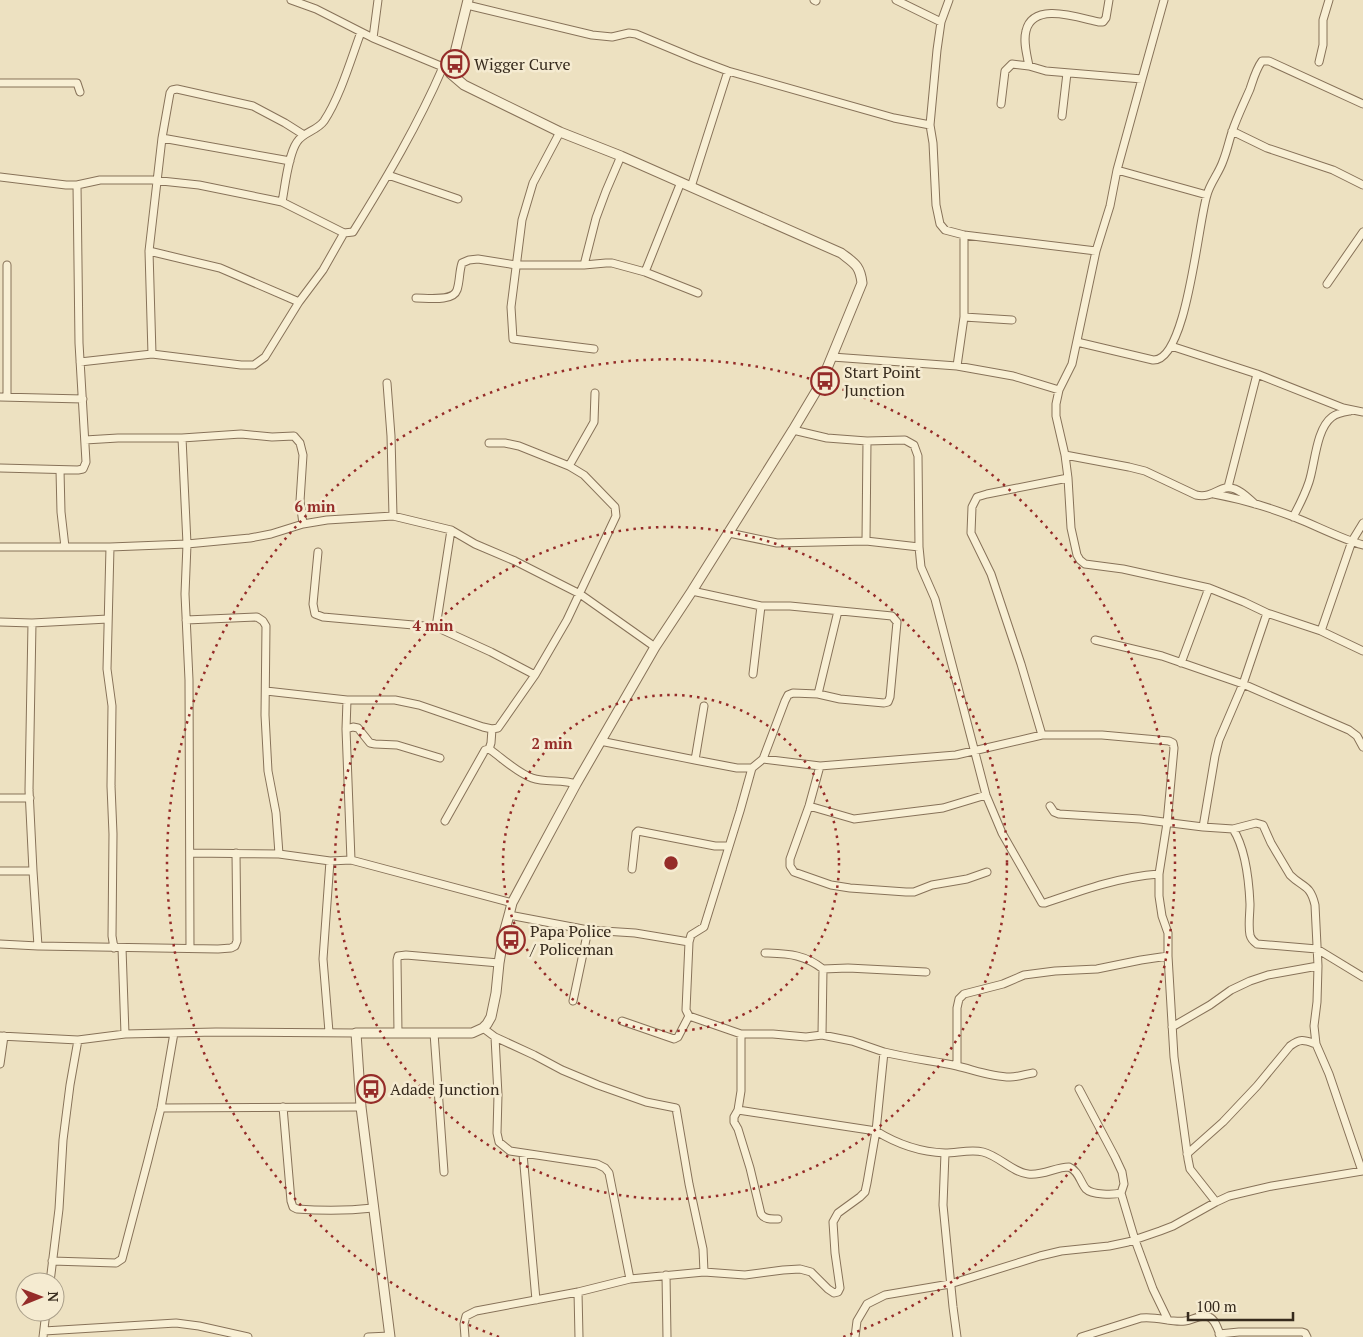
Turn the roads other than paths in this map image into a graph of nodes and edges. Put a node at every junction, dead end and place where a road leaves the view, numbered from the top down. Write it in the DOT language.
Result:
graph roads {
  1 [pos="291,0"];
  2 [pos="378,0"];
  3 [pos="896,0"];
  4 [pos="949,0"];
  5 [pos="1109,0"];
  6 [pos="1164,0"];
  7 [pos="1329,0"];
  8 [pos="467,2"];
  9 [pos="940,22"];
  10 [pos="361,32"];
  11 [pos="373,38"];
  12 [pos="1319,62"];
  13 [pos="1029,66"];
  14 [pos="447,70"];
  15 [pos="728,71"];
  16 [pos="1067,73"];
  17 [pos="1142,79"];
  18 [pos="0,84"];
  19 [pos="80,92"];
  20 [pos="1001,104"];
  21 [pos="1363,104"];
  22 [pos="1062,116"];
  23 [pos="930,125"];
  24 [pos="1232,131"];
  25 [pos="560,132"];
  26 [pos="304,135"];
  27 [pos="162,138"];
  28 [pos="621,156"];
  29 [pos="290,161"];
  30 [pos="1117,170"];
  31 [pos="388,175"];
  32 [pos="0,177"];
  33 [pos="158,180"];
  34 [pos="681,182"];
  35 [pos="77,185"];
  36 [pos="1363,185"];
  37 [pos="691,187"];
  38 [pos="1207,195"];
  39 [pos="458,199"];
  40 [pos="282,202"];
  41 [pos="1363,232"];
  42 [pos="344,233"];
  43 [pos="964,235"];
  44 [pos="1096,251"];
  45 [pos="149,252"];
  46 [pos="7,265"];
  47 [pos="516,265"];
  48 [pos="584,265"];
  49 [pos="645,272"];
  50 [pos="1327,284"];
  51 [pos="698,293"];
  52 [pos="416,298"];
  53 [pos="299,302"];
  54 [pos="964,317"];
  55 [pos="1012,320"];
  56 [pos="1077,342"];
  57 [pos="1172,346"];
  58 [pos="594,349"];
  59 [pos="152,354"];
  60 [pos="832,357"];
  61 [pos="80,362"];
  62 [pos="957,366"];
  63 [pos="1257,374"];
  64 [pos="387,384"];
  65 [pos="1059,390"];
  66 [pos="595,393"];
  67 [pos="4,397"];
  68 [pos="83,399"];
  69 [pos="1359,412"];
  70 [pos="793,430"];
  71 [pos="182,438"];
  72 [pos="85,440"];
  73 [pos="867,441"];
  74 [pos="489,443"];
  75 [pos="1065,455"];
  76 [pos="569,466"];
  77 [pos="0,468"];
  78 [pos="60,470"];
  79 [pos="1068,478"];
  80 [pos="1228,487"];
  81 [pos="1214,494"];
  82 [pos="1255,504"];
  83 [pos="393,516"];
  84 [pos="1293,517"];
  85 [pos="1363,523"];
  86 [pos="302,524"];
  87 [pos="451,530"];
  88 [pos="729,533"];
  89 [pos="866,541"];
  90 [pos="1352,542"];
  91 [pos="187,544"];
  92 [pos="1363,545"];
  93 [pos="0,547"];
  94 [pos="65,547"];
  95 [pos="110,547"];
  96 [pos="918,547"];
  97 [pos="318,552"];
  98 [pos="1209,588"];
  99 [pos="692,591"];
  100 [pos="580,594"];
  101 [pos="761,606"];
  102 [pos="838,611"];
  103 [pos="1267,613"];
  104 [pos="108,618"];
  105 [pos="186,620"];
  106 [pos="0,622"];
  107 [pos="32,623"];
  108 [pos="436,626"];
  109 [pos="1321,631"];
  110 [pos="1095,640"];
  111 [pos="655,647"];
  112 [pos="1363,651"];
  113 [pos="1181,662"];
  114 [pos="753,674"];
  115 [pos="534,675"];
  116 [pos="1243,684"];
  117 [pos="266,691"];
  118 [pos="818,694"];
  119 [pos="347,700"];
  120 [pos="704,706"];
  121 [pos="346,729"];
  122 [pos="492,729"];
  123 [pos="1042,736"];
  124 [pos="600,741"];
  125 [pos="1363,747"];
  126 [pos="488,749"];
  127 [pos="975,751"];
  128 [pos="440,758"];
  129 [pos="763,759"];
  130 [pos="695,760"];
  131 [pos="820,766"];
  132 [pos="752,768"];
  133 [pos="576,784"];
  134 [pos="986,795"];
  135 [pos="0,798"];
  136 [pos="30,798"];
  137 [pos="809,806"];
  138 [pos="1050,806"];
  139 [pos="445,821"];
  140 [pos="1167,822"];
  141 [pos="1203,827"];
  142 [pos="1232,829"];
  143 [pos="729,846"];
  144 [pos="190,853"];
  145 [pos="236,853"];
  146 [pos="279,854"];
  147 [pos="330,860"];
  148 [pos="351,860"];
  149 [pos="632,869"];
  150 [pos="0,871"];
  151 [pos="33,871"];
  152 [pos="987,872"];
  153 [pos="1159,874"];
  154 [pos="512,903"];
  155 [pos="509,915"];
  156 [pos="588,930"];
  157 [pos="689,942"];
  158 [pos="0,944"];
  159 [pos="38,946"];
  160 [pos="118,948"];
  161 [pos="190,948"];
  162 [pos="1317,949"];
  163 [pos="765,953"];
  164 [pos="1168,956"];
  165 [pos="499,963"];
  166 [pos="1318,966"];
  167 [pos="823,969"];
  168 [pos="926,972"];
  169 [pos="1363,978"];
  170 [pos="573,1000"];
  171 [pos="689,1016"];
  172 [pos="622,1021"];
  173 [pos="1172,1027"];
  174 [pos="483,1028"];
  175 [pos="329,1032"];
  176 [pos="174,1033"];
  177 [pos="356,1033"];
  178 [pos="398,1033"];
  179 [pos="434,1033"];
  180 [pos="125,1034"];
  181 [pos="741,1034"];
  182 [pos="822,1035"];
  183 [pos="2,1036"];
  184 [pos="494,1037"];
  185 [pos="78,1040"];
  186 [pos="1316,1044"];
  187 [pos="884,1052"];
  188 [pos="0,1064"];
  189 [pos="956,1066"];
  190 [pos="1033,1073"];
  191 [pos="1079,1089"];
  192 [pos="361,1106"];
  193 [pos="283,1107"];
  194 [pos="160,1108"];
  195 [pos="738,1110"];
  196 [pos="876,1131"];
  197 [pos="945,1153"];
  198 [pos="523,1154"];
  199 [pos="1187,1154"];
  200 [pos="1363,1171"];
  201 [pos="444,1172"];
  202 [pos="1121,1193"];
  203 [pos="1216,1202"];
  204 [pos="373,1208"];
  205 [pos="778,1219"];
  206 [pos="1135,1240"];
  207 [pos="52,1261"];
  208 [pos="51,1272"];
  209 [pos="704,1272"];
  210 [pos="666,1275"];
  211 [pos="630,1279"];
  212 [pos="950,1284"];
  213 [pos="578,1292"];
  214 [pos="536,1300"];
  215 [pos="1168,1320"];
  216 [pos="43,1334"];
  217 [pos="1220,1335"];
  218 [pos="390,1336"];
  219 [pos="248,1337"];
  220 [pos="368,1337"];
  221 [pos="465,1337"];
  222 [pos="580,1337"];
  223 [pos="667,1337"];
  224 [pos="855,1337"];
  225 [pos="957,1337"];
  226 [pos="1081,1337"];
  227 [pos="1307,1337"];
  1 -- 10 [label="street"];
  2 -- 11 [label="street"];
  3 -- 9 [label="street"];
  4 -- 9 [label="street"];
  5 -- 13 [label="street"];
  6 -- 17 [label="street"];
  7 -- 12 [label="street"];
  8 -- 14 [label="street"];
  8 -- 15 [label="street"];
  9 -- 23 [label="street"];
  10 -- 11 [label="street"];
  10 -- 26 [label="street"];
  11 -- 14 [label="street"];
  13 -- 16 [label="street"];
  13 -- 20 [label="street"];
  14 -- 25 [label="street"];
  14 -- 31 [label="street"];
  15 -- 23 [label="street"];
  15 -- 37 [label="street"];
  16 -- 17 [label="street"];
  16 -- 22 [label="street"];
  17 -- 30 [label="street"];
  18 -- 19 [label="street"];
  21 -- 24 [label="street"];
  23 -- 43 [label="street"];
  24 -- 36 [label="street"];
  24 -- 38 [label="street"];
  25 -- 28 [label="street"];
  25 -- 47 [label="street"];
  26 -- 27 [label="street"];
  26 -- 29 [label="street"];
  27 -- 29 [label="street"];
  27 -- 33 [label="street"];
  28 -- 34 [label="street"];
  28 -- 48 [label="street"];
  29 -- 40 [label="street"];
  30 -- 38 [label="street"];
  30 -- 44 [label="street"];
  31 -- 39 [label="street"];
  31 -- 42 [label="street"];
  32 -- 35 [label="street"];
  33 -- 35 [label="street"];
  33 -- 40 [label="street"];
  33 -- 45 [label="street"];
  34 -- 37 [label="street"];
  34 -- 49 [label="street"];
  35 -- 61 [label="street"];
  37 -- 60 [label="street"];
  38 -- 57 [label="street"];
  40 -- 42 [label="street"];
  41 -- 50 [label="street"];
  42 -- 53 [label="street"];
  43 -- 44 [label="street"];
  43 -- 54 [label="street"];
  44 -- 56 [label="street"];
  45 -- 53 [label="street"];
  45 -- 59 [label="street"];
  46 -- 67 [label="street"];
  47 -- 48 [label="street"];
  47 -- 52 [label="street"];
  47 -- 58 [label="street"];
  48 -- 49 [label="street"];
  49 -- 51 [label="street"];
  53 -- 59 [label="street"];
  54 -- 55 [label="street"];
  54 -- 62 [label="street"];
  56 -- 57 [label="street"];
  56 -- 65 [label="street"];
  57 -- 63 [label="street"];
  59 -- 61 [label="street"];
  60 -- 62 [label="street"];
  60 -- 70 [label="street"];
  61 -- 68 [label="street"];
  62 -- 65 [label="street"];
  63 -- 69 [label="street"];
  63 -- 80 [label="street"];
  64 -- 83 [label="street"];
  65 -- 75 [label="street"];
  66 -- 76 [label="street"];
  67 -- 68 [label="street"];
  68 -- 72 [label="street"];
  69 -- 84 [label="street"];
  70 -- 73 [label="street"];
  70 -- 88 [label="street"];
  71 -- 72 [label="street"];
  71 -- 86 [label="street"];
  71 -- 91 [label="street"];
  72 -- 78 [label="street"];
  73 -- 89 [label="street"];
  73 -- 96 [label="street"];
  74 -- 76 [label="street"];
  75 -- 79 [label="street"];
  75 -- 81 [label="street"];
  76 -- 100 [label="street"];
  77 -- 78 [label="street"];
  78 -- 94 [label="street"];
  79 -- 98 [label="street"];
  79 -- 123 [label="street"];
  80 -- 81 [label="street"];
  80 -- 82 [label="street"];
  81 -- 82 [label="street"];
  82 -- 84 [label="street"];
  83 -- 86 [label="street"];
  83 -- 87 [label="street"];
  84 -- 90 [label="street"];
  85 -- 90 [label="street"];
  86 -- 91 [label="street"];
  87 -- 100 [label="street"];
  87 -- 108 [label="street"];
  88 -- 89 [label="street"];
  88 -- 99 [label="street"];
  89 -- 96 [label="street"];
  90 -- 92 [label="street"];
  90 -- 109 [label="street"];
  91 -- 95 [label="street"];
  91 -- 105 [label="street"];
  93 -- 94 [label="street"];
  94 -- 95 [label="street"];
  95 -- 104 [label="street"];
  96 -- 127 [label="street"];
  97 -- 108 [label="street"];
  98 -- 103 [label="street"];
  98 -- 113 [label="street"];
  99 -- 101 [label="street"];
  99 -- 111 [label="street"];
  100 -- 111 [label="street"];
  100 -- 115 [label="street"];
  101 -- 102 [label="street"];
  101 -- 114 [label="street"];
  102 -- 118 [label="street"];
  102 -- 118 [label="street"];
  103 -- 109 [label="street"];
  103 -- 116 [label="street"];
  104 -- 107 [label="street"];
  104 -- 160 [label="street"];
  105 -- 117 [label="street"];
  105 -- 144 [label="street"];
  106 -- 107 [label="street"];
  107 -- 136 [label="street"];
  108 -- 115 [label="street"];
  109 -- 112 [label="street"];
  110 -- 113 [label="street"];
  111 -- 124 [label="street"];
  113 -- 116 [label="street"];
  115 -- 122 [label="street"];
  116 -- 125 [label="street"];
  116 -- 141 [label="street"];
  117 -- 119 [label="street"];
  117 -- 146 [label="street"];
  118 -- 129 [label="street"];
  119 -- 121 [label="street"];
  119 -- 122 [label="street"];
  120 -- 130 [label="street"];
  121 -- 128 [label="street"];
  121 -- 148 [label="street"];
  122 -- 126 [label="street"];
  123 -- 127 [label="street"];
  123 -- 140 [label="street"];
  124 -- 130 [label="street"];
  124 -- 133 [label="street"];
  126 -- 133 [label="street"];
  126 -- 139 [label="street"];
  127 -- 131 [label="street"];
  127 -- 134 [label="street"];
  129 -- 131 [label="street"];
  129 -- 132 [label="street"];
  130 -- 132 [label="street"];
  131 -- 137 [label="street"];
  132 -- 143 [label="street"];
  133 -- 154 [label="street"];
  134 -- 137 [label="street"];
  134 -- 153 [label="street"];
  135 -- 136 [label="street"];
  136 -- 151 [label="street"];
  137 -- 152 [label="street"];
  138 -- 140 [label="street"];
  140 -- 141 [label="street"];
  140 -- 153 [label="street"];
  141 -- 142 [label="street"];
  142 -- 162 [label="street"];
  142 -- 162 [label="street"];
  143 -- 149 [label="street"];
  143 -- 157 [label="street"];
  144 -- 145 [label="street"];
  144 -- 161 [label="street"];
  145 -- 146 [label="street"];
  145 -- 161 [label="street"];
  146 -- 147 [label="street"];
  147 -- 148 [label="street"];
  147 -- 175 [label="street"];
  148 -- 154 [label="street"];
  150 -- 151 [label="street"];
  151 -- 159 [label="street"];
  153 -- 164 [label="street"];
  154 -- 155 [label="street"];
  155 -- 156 [label="street"];
  155 -- 165 [label="street"];
  156 -- 157 [label="street"];
  156 -- 170 [label="street"];
  157 -- 171 [label="street"];
  158 -- 159 [label="street"];
  159 -- 160 [label="street"];
  160 -- 161 [label="street"];
  160 -- 180 [label="street"];
  162 -- 166 [label="street"];
  162 -- 169 [label="street"];
  163 -- 167 [label="street"];
  164 -- 173 [label="street"];
  164 -- 189 [label="street"];
  165 -- 174 [label="street"];
  165 -- 178 [label="street"];
  166 -- 173 [label="street"];
  166 -- 186 [label="street"];
  167 -- 168 [label="street"];
  167 -- 182 [label="street"];
  171 -- 172 [label="street"];
  171 -- 181 [label="street"];
  173 -- 199 [label="street"];
  174 -- 179 [label="street"];
  174 -- 184 [label="street"];
  175 -- 176 [label="street"];
  175 -- 177 [label="street"];
  176 -- 180 [label="street"];
  176 -- 194 [label="street"];
  177 -- 178 [label="street"];
  177 -- 192 [label="street"];
  178 -- 179 [label="street"];
  179 -- 201 [label="street"];
  180 -- 185 [label="street"];
  181 -- 182 [label="street"];
  181 -- 195 [label="street"];
  182 -- 187 [label="street"];
  183 -- 185 [label="street"];
  183 -- 188 [label="street"];
  184 -- 198 [label="street"];
  184 -- 209 [label="street"];
  185 -- 207 [label="street"];
  186 -- 199 [label="street"];
  186 -- 200 [label="street"];
  187 -- 189 [label="street"];
  187 -- 196 [label="street"];
  189 -- 190 [label="street"];
  191 -- 202 [label="street"];
  192 -- 193 [label="street"];
  192 -- 204 [label="street"];
  193 -- 194 [label="street"];
  193 -- 204 [label="street"];
  194 -- 207 [label="street"];
  195 -- 196 [label="street"];
  195 -- 205 [label="street"];
  196 -- 197 [label="street"];
  196 -- 209 [label="street"];
  197 -- 202 [label="street"];
  197 -- 212 [label="street"];
  198 -- 211 [label="street"];
  198 -- 214 [label="street"];
  199 -- 203 [label="street"];
  200 -- 203 [label="street"];
  202 -- 206 [label="street"];
  203 -- 206 [label="street"];
  204 -- 218 [label="street"];
  206 -- 212 [label="street"];
  206 -- 215 [label="street"];
  207 -- 208 [label="street"];
  209 -- 210 [label="street"];
  210 -- 211 [label="street"];
  210 -- 223 [label="street"];
  211 -- 213 [label="street"];
  212 -- 224 [label="street"];
  212 -- 225 [label="street"];
  213 -- 214 [label="street"];
  213 -- 222 [label="street"];
  214 -- 221 [label="street"];
  215 -- 217 [label="street"];
  215 -- 226 [label="street"];
  216 -- 219 [label="street"];
  217 -- 227 [label="street"];
  218 -- 220 [label="street"];
}
